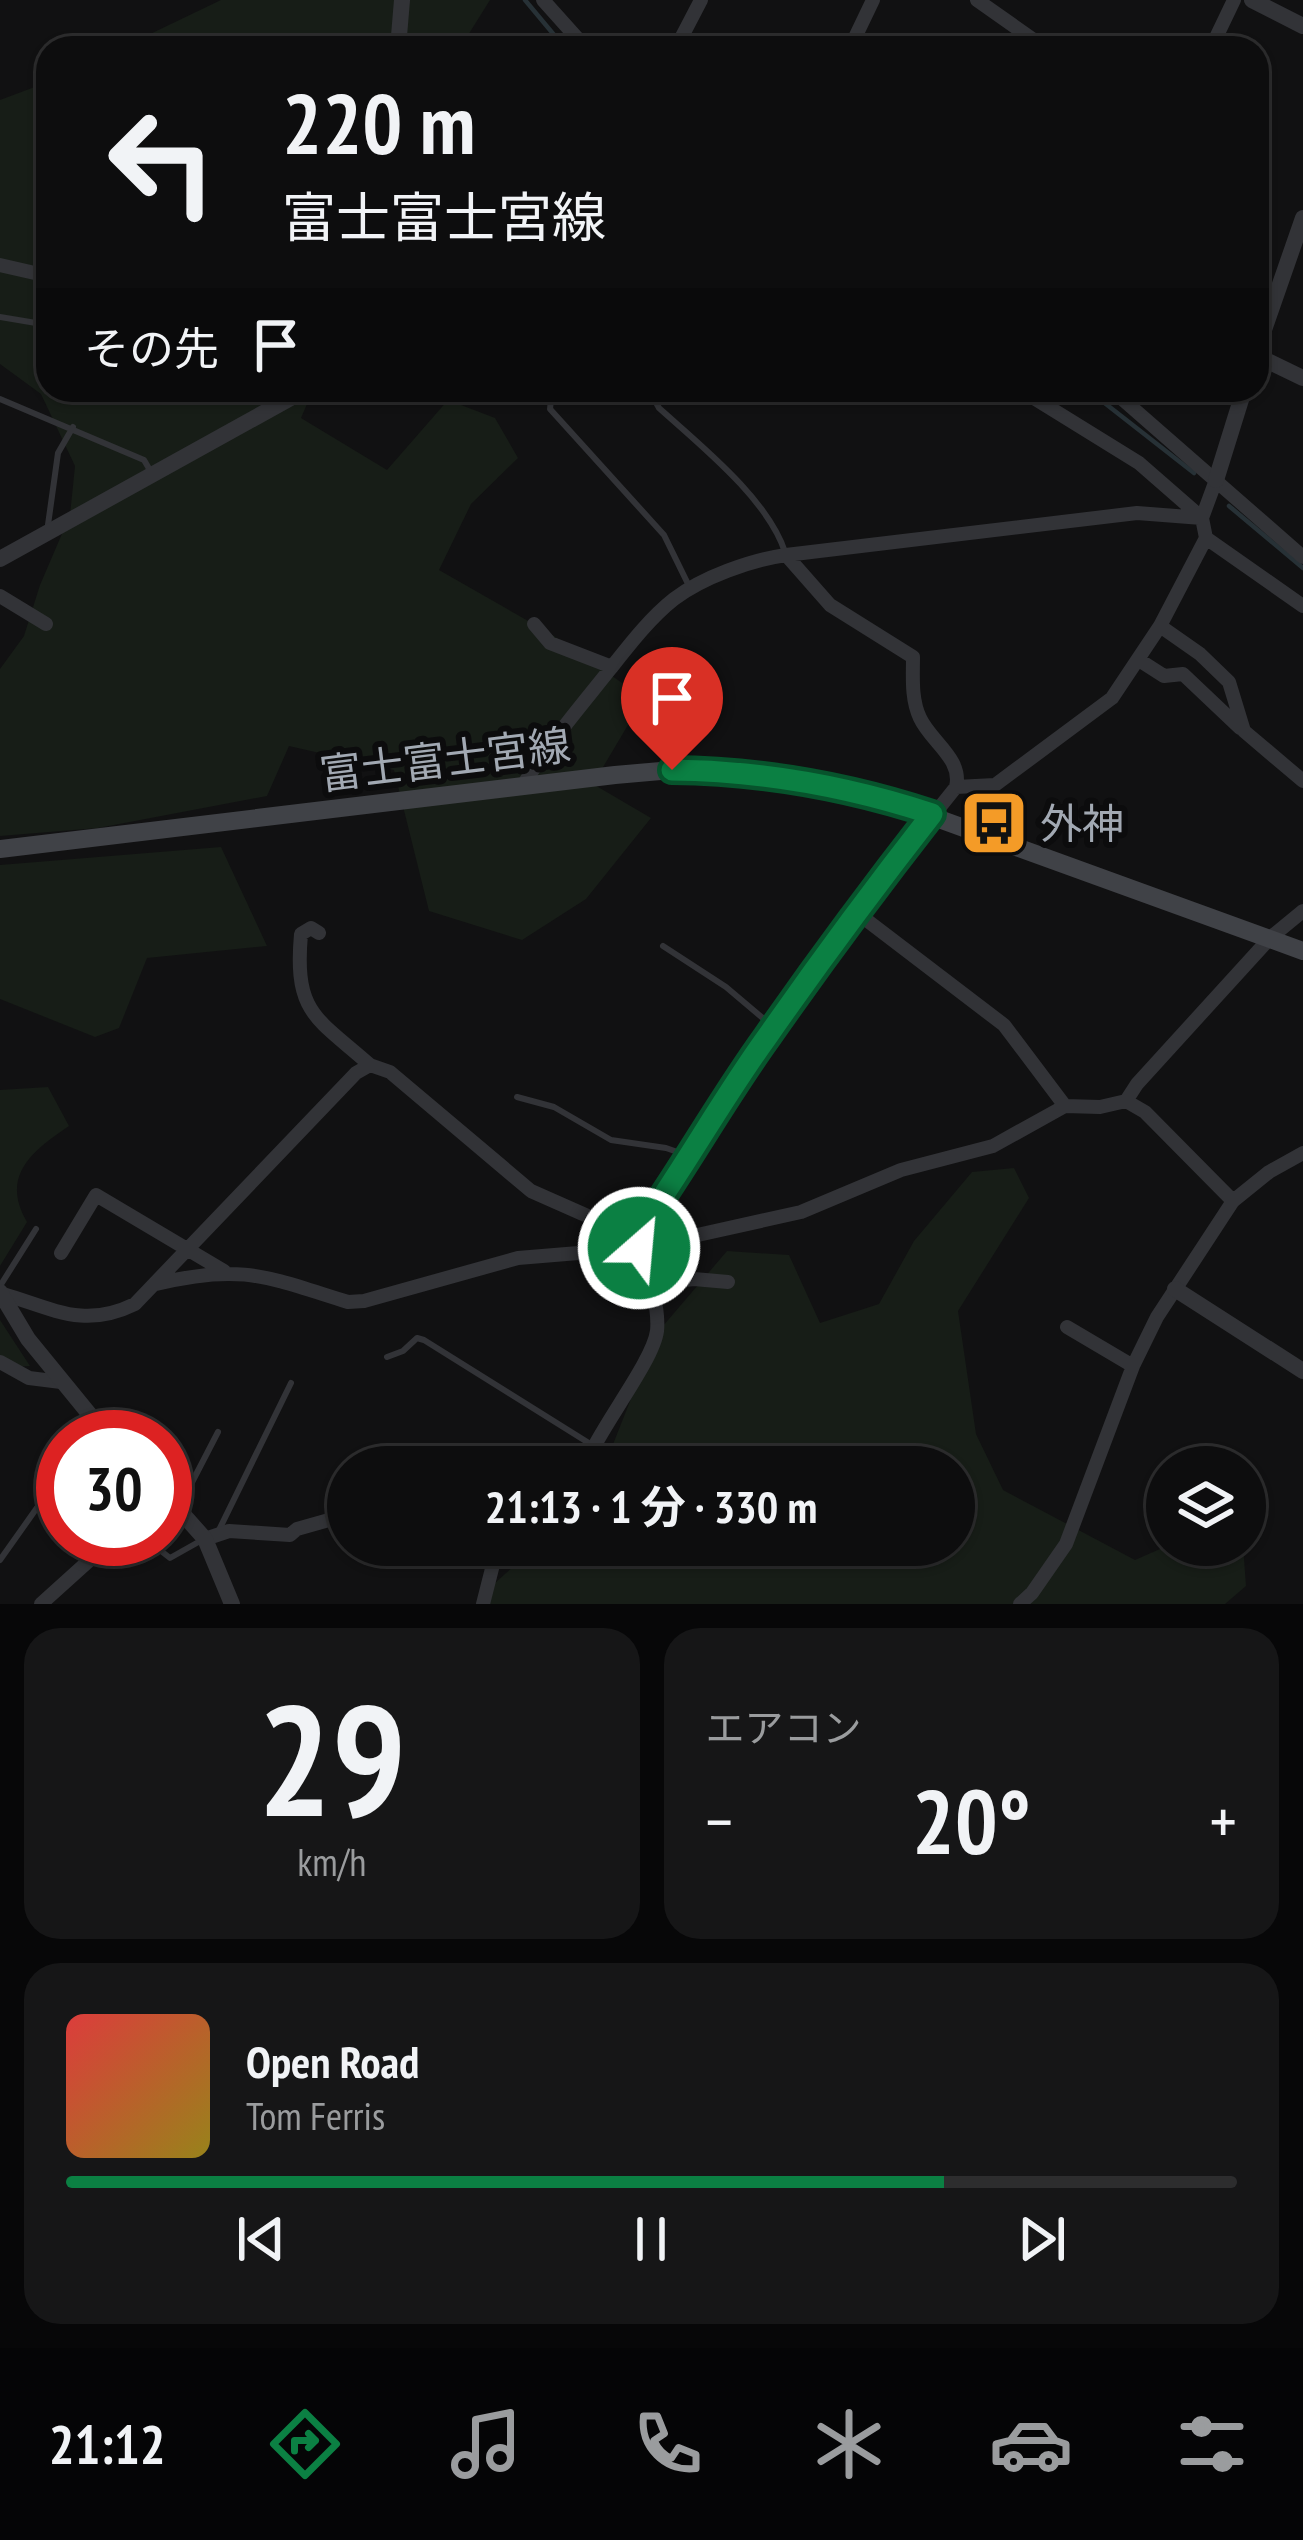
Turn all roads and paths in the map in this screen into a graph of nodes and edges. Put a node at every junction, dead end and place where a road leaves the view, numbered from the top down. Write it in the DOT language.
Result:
graph roads {
  1 [pos="402,0"];
  2 [pos="543,0"];
  3 [pos="701,0"];
  4 [pos="873,0"];
  5 [pos="977,0"];
  6 [pos="1234,0"];
  7 [pos="1252,0"];
  8 [pos="1303,26"];
  9 [pos="399,36"];
  10 [pos="575,36"];
  11 [pos="682,36"];
  12 [pos="856,36"];
  13 [pos="1023,36"];
  14 [pos="1217,36"];
  15 [pos="1303,218"];
  16 [pos="0,265"];
  17 [pos="36,273"];
  18 [pos="0,317"];
  19 [pos="1269,318"];
  20 [pos="36,324"];
  21 [pos="1269,360"];
  22 [pos="1303,378"];
  23 [pos="0,399"];
  24 [pos="271,402"];
  25 [pos="285,402"];
  26 [pos="551,402"];
  27 [pos="656,402"];
  28 [pos="1040,402"];
  29 [pos="1126,402"];
  30 [pos="1240,402"];
  31 [pos="275,408"];
  32 [pos="73,427"];
  33 [pos="154,476"];
  34 [pos="1216,480"];
  35 [pos="1202,518"];
  36 [pos="47,534"];
  37 [pos="1206,538"];
  38 [pos="786,555"];
  39 [pos="1303,557"];
  40 [pos="0,559"];
  41 [pos="691,590"];
  42 [pos="0,596"];
  43 [pos="1303,607"];
  44 [pos="46,624"];
  45 [pos="534,624"];
  46 [pos="1160,626"];
  47 [pos="1139,660"];
  48 [pos="612,668"];
  49 [pos="1244,731"];
  50 [pos="1303,781"];
  51 [pos="522,787"];
  52 [pos="956,787"];
  53 [pos="932,814"];
  54 [pos="0,849"];
  55 [pos="1303,911"];
  56 [pos="856,912"];
  57 [pos="319,933"];
  58 [pos="1270,938"];
  59 [pos="663,946"];
  60 [pos="1303,951"];
  61 [pos="773,1028"];
  62 [pos="370,1065"];
  63 [pos="517,1096"];
  64 [pos="1126,1101"];
  65 [pos="1065,1106"];
  66 [pos="1303,1153"];
  67 [pos="689,1156"];
  68 [pos="1233,1201"];
  69 [pos="36,1229"];
  70 [pos="637,1243"];
  71 [pos="190,1248"];
  72 [pos="61,1253"];
  73 [pos="224,1271"];
  74 [pos="728,1282"];
  75 [pos="649,1283"];
  76 [pos="156,1284"];
  77 [pos="1175,1289"];
  78 [pos="1,1291"];
  79 [pos="1067,1327"];
  80 [pos="387,1357"];
  81 [pos="0,1362"];
  82 [pos="1133,1366"];
  83 [pos="1303,1371"];
  84 [pos="61,1382"];
  85 [pos="291,1383"];
  86 [pos="84,1410"];
  87 [pos="218,1432"];
  88 [pos="592,1445"];
  89 [pos="192,1482"];
  90 [pos="36,1509"];
  91 [pos="192,1521"];
  92 [pos="327,1521"];
  93 [pos="211,1537"];
  94 [pos="192,1547"];
  95 [pos="0,1560"];
  96 [pos="83,1566"];
  97 [pos="493,1566"];
  98 [pos="41,1604"];
  99 [pos="232,1604"];
  100 [pos="483,1604"];
  101 [pos="1020,1604"];
  1 -- 9 [label="street"];
  2 -- 10 [label="street"];
  3 -- 11 [label="street"];
  4 -- 12 [label="street"];
  5 -- 13 [label="street"];
  6 -- 14 [label="street"];
  7 -- 8 [label="street"];
  15 -- 19 [label="street"];
  16 -- 17 [label="street"];
  18 -- 20 [label="lane"];
  21 -- 22 [label="street"];
  23 -- 32 [label="lane"];
  24 -- 31 [label="lane"];
  25 -- 31 [label="street"];
  26 -- 41 [label="lane"];
  27 -- 38 [label="lane"];
  28 -- 35 [label="street"];
  29 -- 34 [label="street"];
  30 -- 34 [label="street"];
  31 -- 33 [label="street"];
  32 -- 33 [label="lane"];
  32 -- 36 [label="lane"];
  33 -- 36 [label="street"];
  34 -- 35 [label="street"];
  34 -- 39 [label="street"];
  35 -- 37 [label="street"];
  35 -- 38 [label="street"];
  36 -- 40 [label="street"];
  37 -- 43 [label="street"];
  37 -- 46 [label="street"];
  38 -- 41 [label="street"];
  38 -- 52 [label="street"];
  41 -- 48 [label="street"];
  42 -- 44 [label="street"];
  45 -- 48 [label="street"];
  46 -- 47 [label="street"];
  46 -- 49 [label="street"];
  47 -- 49 [label="street"];
  47 -- 52 [label="street"];
  48 -- 51 [label="street"];
  49 -- 50 [label="street"];
  51 -- 53 [label="main road, 富士富士宮線"];
  51 -- 54 [label="main road, 富士富士宮線"];
  52 -- 53 [label="street"];
  53 -- 56 [label="street"];
  53 -- 58 [label="main road, 富士富士宮線"];
  55 -- 58 [label="street"];
  56 -- 61 [label="street"];
  56 -- 65 [label="street"];
  57 -- 62 [label="street"];
  58 -- 60 [label="main road, 富士富士宮線"];
  58 -- 64 [label="street"];
  59 -- 61 [label="lane"];
  61 -- 67 [label="street"];
  62 -- 70 [label="street"];
  62 -- 71 [label="street"];
  63 -- 67 [label="lane"];
  64 -- 65 [label="street"];
  64 -- 68 [label="street"];
  65 -- 70 [label="street"];
  66 -- 68 [label="street"];
  67 -- 70 [label="street"];
  68 -- 77 [label="street"];
  69 -- 78 [label="lane"];
  70 -- 73 [label="street"];
  70 -- 75 [label="street"];
  71 -- 72 [label="street"];
  71 -- 73 [label="street"];
  71 -- 76 [label="street"];
  73 -- 76 [label="street"];
  74 -- 75 [label="street"];
  75 -- 88 [label="street"];
  76 -- 78 [label="street"];
  77 -- 82 [label="street"];
  77 -- 83 [label="street"];
  78 -- 84 [label="street"];
  79 -- 82 [label="street"];
  80 -- 88 [label="lane"];
  81 -- 84 [label="street"];
  82 -- 101 [label="street"];
  84 -- 86 [label="street"];
  85 -- 93 [label="lane"];
  87 -- 89 [label="lane"];
  90 -- 95 [label="lane"];
  91 -- 93 [label="street"];
  92 -- 93 [label="street"];
  93 -- 94 [label="lane"];
  93 -- 99 [label="street"];
  96 -- 98 [label="street"];
  97 -- 100 [label="street"];
}
